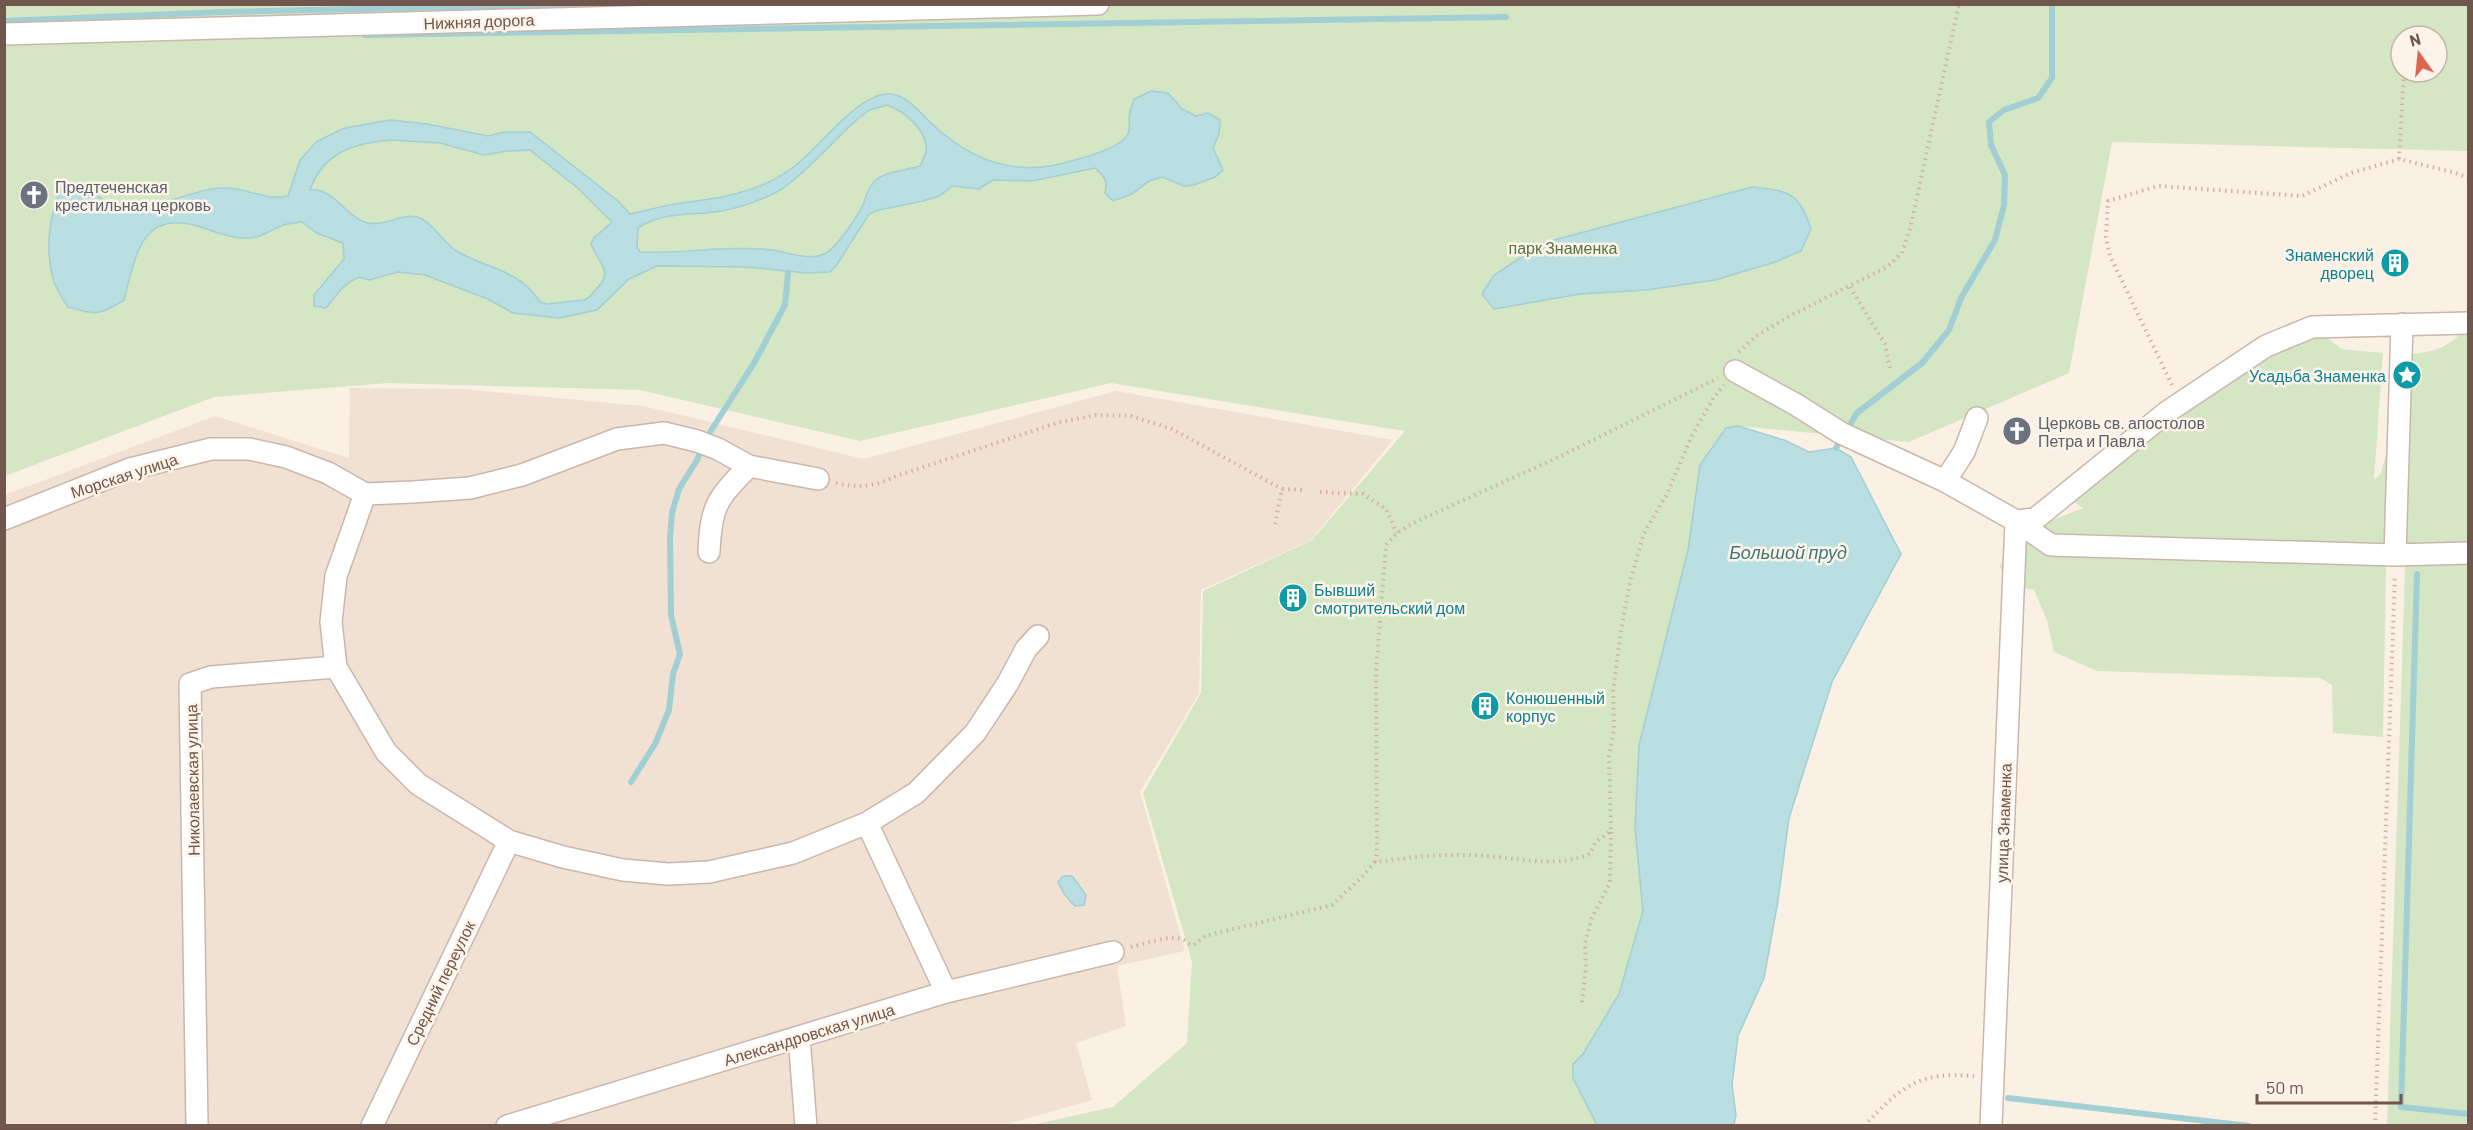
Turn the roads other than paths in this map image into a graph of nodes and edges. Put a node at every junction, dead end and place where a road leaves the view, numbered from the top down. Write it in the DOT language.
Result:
graph roads {
  1 [pos="1098,4"];
  2 [pos="4,34"];
  3 [pos="2402,324"];
  4 [pos="2469,324"];
  5 [pos="1736,371"];
  6 [pos="1977,418"];
  7 [pos="749,466"];
  8 [pos="818,479"];
  9 [pos="1945,481"];
  10 [pos="364,494"];
  11 [pos="4,519"];
  12 [pos="2016,520"];
  13 [pos="709,552"];
  14 [pos="2469,553"];
  15 [pos="2395,555"];
  16 [pos="1038,636"];
  17 [pos="336,667"];
  18 [pos="867,823"];
  19 [pos="509,841"];
  20 [pos="1113,951"];
  21 [pos="946,992"];
  22 [pos="799,1037"];
  23 [pos="197,1125"];
  24 [pos="372,1125"];
  25 [pos="507,1125"];
  26 [pos="806,1125"];
  27 [pos="1991,1125"];
  1 -- 2 [label="street, Нижняя дорога"];
  3 -- 4 [label="street"];
  3 -- 12 [label="street"];
  3 -- 15 [label="street"];
  5 -- 9 [label="street"];
  6 -- 9 [label="street"];
  7 -- 8 [label="street"];
  7 -- 10 [label="street"];
  7 -- 13 [label="street"];
  9 -- 12 [label="street"];
  10 -- 11 [label="street, Морская улица"];
  10 -- 17 [label="street"];
  12 -- 15 [label="street"];
  12 -- 27 [label="street, улица Знаменка"];
  14 -- 15 [label="street"];
  16 -- 18 [label="street"];
  17 -- 19 [label="street"];
  17 -- 23 [label="street, Николаевская улица"];
  18 -- 19 [label="street"];
  18 -- 21 [label="street"];
  19 -- 24 [label="street, Средний переулок"];
  20 -- 21 [label="street, Александровская улица"];
  21 -- 22 [label="street, Александровская улица"];
  22 -- 25 [label="street, Александровская улица"];
  22 -- 26 [label="street"];
}
